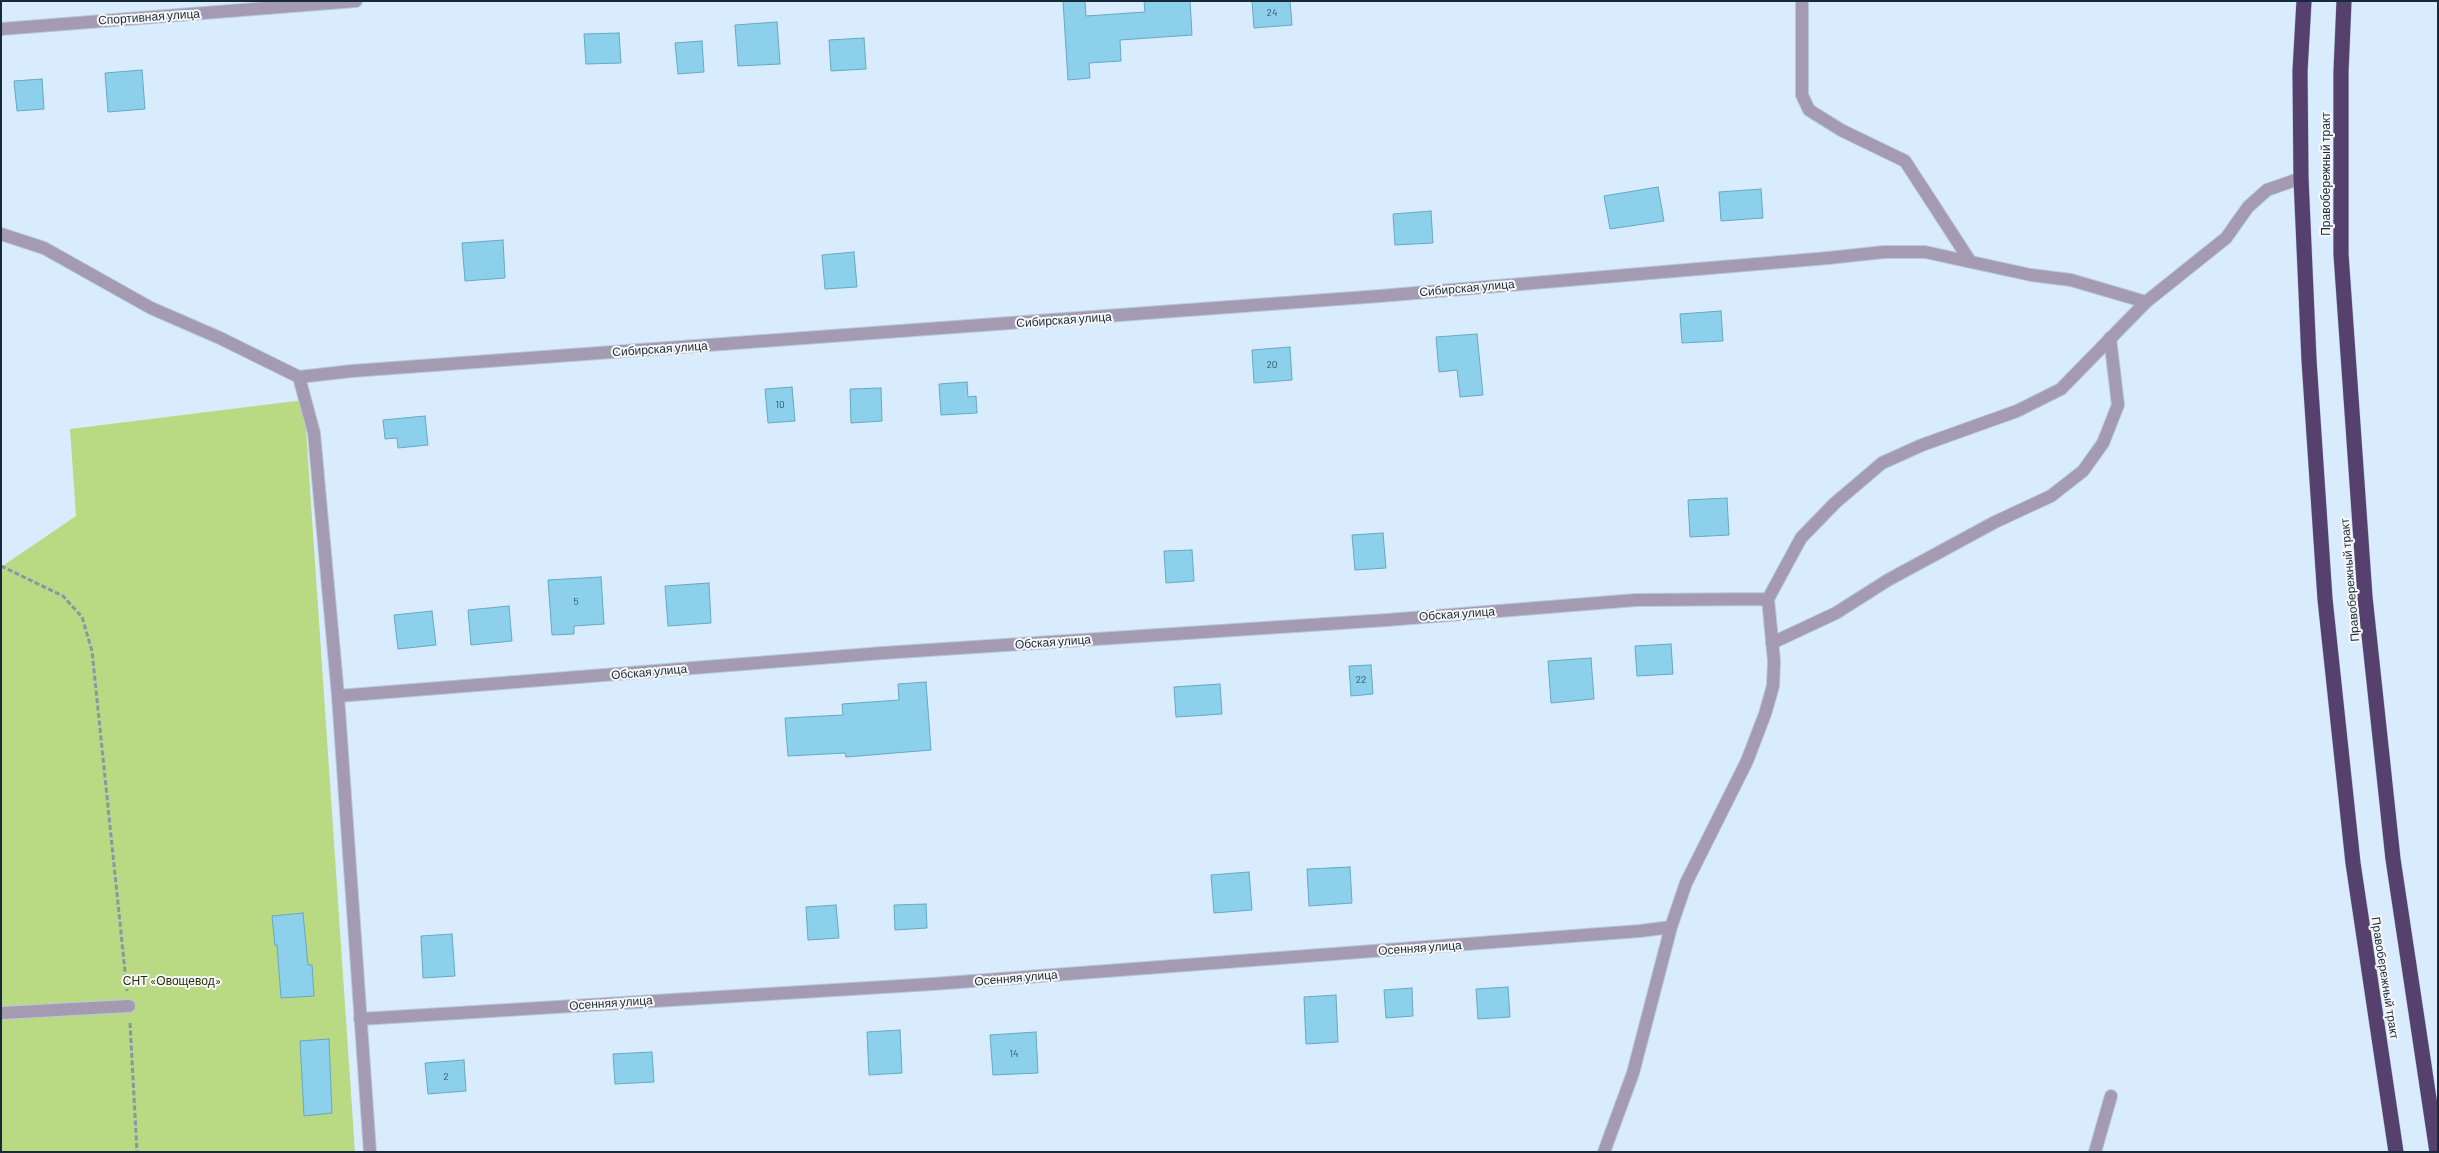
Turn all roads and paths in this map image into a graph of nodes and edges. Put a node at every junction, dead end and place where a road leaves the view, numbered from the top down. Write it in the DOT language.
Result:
graph roads {
  1 [pos="356,1"];
  2 [pos="1802,1"];
  3 [pos="2304,1"];
  4 [pos="2344,1"];
  5 [pos="1,29"];
  6 [pos="2301,178"];
  7 [pos="1,234"];
  8 [pos="1970,261"];
  9 [pos="2146,302"];
  10 [pos="2110,338"];
  11 [pos="299,377"];
  12 [pos="1,566"];
  13 [pos="1768,600"];
  14 [pos="1772,643"];
  15 [pos="338,696"];
  16 [pos="1671,927"];
  17 [pos="129,1006"];
  18 [pos="1,1013"];
  19 [pos="360,1019"];
  20 [pos="2111,1096"];
  21 [pos="137,1152"];
  22 [pos="370,1152"];
  23 [pos="1604,1152"];
  24 [pos="2095,1152"];
  25 [pos="2396,1152"];
  26 [pos="2437,1152"];
  1 -- 5 [label="street, Спортивная улица"];
  2 -- 8 [label="street"];
  3 -- 6 [label="highway, Правобережный тракт"];
  4 -- 26 [label="highway, Правобережный тракт"];
  6 -- 9 [label="street"];
  6 -- 25 [label="highway, Правобережный тракт"];
  7 -- 11 [label="street"];
  8 -- 9 [label="street, Сибирская улица"];
  8 -- 11 [label="street, Сибирская улица"];
  9 -- 10 [label="street"];
  10 -- 13 [label="street"];
  10 -- 14 [label="street"];
  11 -- 15 [label="street"];
  12 -- 17 [label="path"];
  13 -- 14 [label="street"];
  13 -- 15 [label="street, Обская улица"];
  14 -- 16 [label="street"];
  15 -- 19 [label="street"];
  16 -- 19 [label="street, Осенняя улица"];
  16 -- 23 [label="street"];
  17 -- 18 [label="street"];
  17 -- 21 [label="path"];
  19 -- 22 [label="street"];
  20 -- 24 [label="street"];
}
